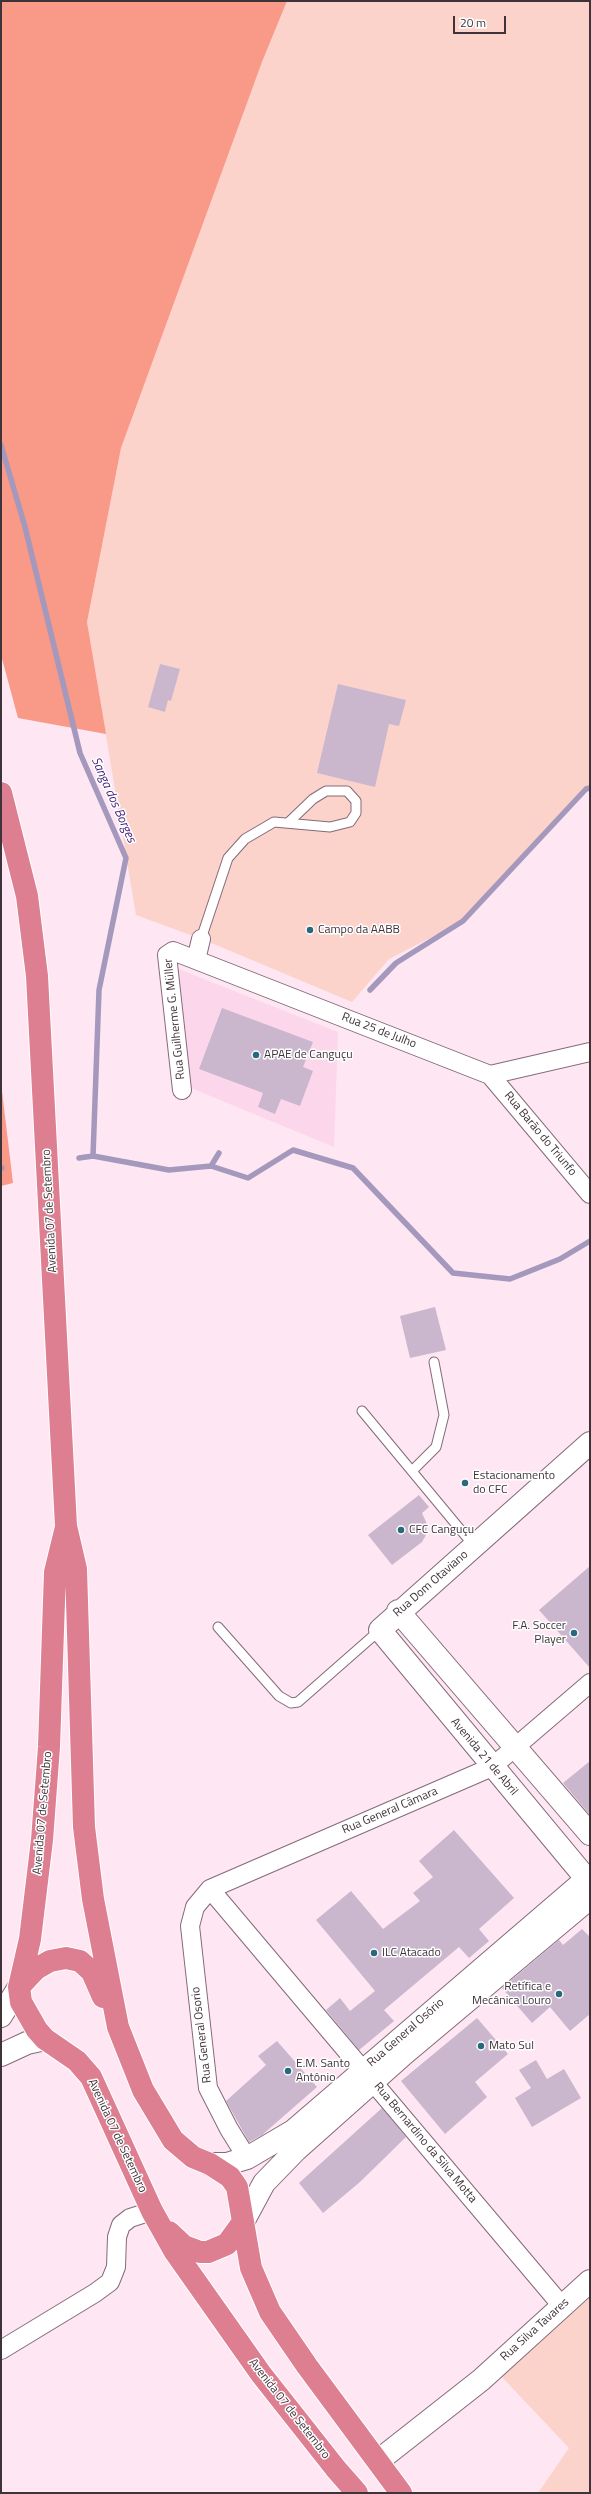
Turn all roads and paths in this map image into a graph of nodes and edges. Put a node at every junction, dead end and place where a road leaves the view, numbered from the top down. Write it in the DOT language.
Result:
graph roads {
  1 [pos="1,793"];
  2 [pos="289,822"];
  3 [pos="201,939"];
  4 [pos="173,951"];
  5 [pos="196,960"];
  6 [pos="590,1052"];
  7 [pos="490,1075"];
  8 [pos="182,1090"];
  9 [pos="590,1194"];
  10 [pos="434,1362"];
  11 [pos="362,1411"];
  12 [pos="590,1443"];
  13 [pos="412,1471"];
  14 [pos="66,1526"];
  15 [pos="474,1546"];
  16 [pos="398,1611"];
  17 [pos="218,1627"];
  18 [pos="380,1630"];
  19 [pos="590,1684"];
  20 [pos="516,1748"];
  21 [pos="492,1767"];
  22 [pos="590,1834"];
  23 [pos="589,1884"];
  24 [pos="210,1889"];
  25 [pos="190,1926"];
  26 [pos="19,1987"];
  27 [pos="1,2016"];
  28 [pos="118,2027"];
  29 [pos="45,2039"];
  30 [pos="1,2055"];
  31 [pos="369,2076"];
  32 [pos="247,2158"];
  33 [pos="210,2164"];
  34 [pos="152,2211"];
  35 [pos="243,2222"];
  36 [pos="590,2281"];
  37 [pos="562,2306"];
  38 [pos="1,2350"];
  39 [pos="378,2461"];
  40 [pos="357,2493"];
  41 [pos="401,2493"];
  1 -- 14 [label="highway, Avenida 07 de Setembro"];
  2 -- 2 [label="lane"];
  2 -- 3 [label="lane"];
  3 -- 5 [label="street"];
  4 -- 5 [label="street, Rua 25 de Julho"];
  4 -- 8 [label="street, Rua Guilherme G. Müller"];
  5 -- 7 [label="street, Rua 25 de Julho"];
  6 -- 7 [label="street"];
  7 -- 9 [label="street, Rua Barão do Triunfo"];
  10 -- 13 [label="lane"];
  11 -- 13 [label="lane"];
  12 -- 15 [label="street, Rua Dom Otaviano"];
  13 -- 15 [label="lane"];
  14 -- 26 [label="highway, Avenida 07 de Setembro"];
  14 -- 28 [label="highway, Avenida 07 de Setembro"];
  15 -- 16 [label="street, Rua Dom Otaviano"];
  16 -- 18 [label="street, Rua Dom Otaviano"];
  16 -- 20 [label="street"];
  17 -- 18 [label="lane"];
  18 -- 21 [label="street, Avenida 21 de Abril"];
  19 -- 20 [label="street, Rua General Câmara"];
  20 -- 21 [label="street, Rua General Câmara"];
  20 -- 22 [label="street"];
  21 -- 23 [label="street, Avenida 21 de Abril"];
  21 -- 24 [label="street, Rua General Câmara"];
  23 -- 31 [label="street, Rua General Osório"];
  24 -- 25 [label="street, Rua General Câmara"];
  24 -- 31 [label="street, Rua Bernardino da Silva Motta"];
  25 -- 32 [label="street, Rua General Osorio"];
  26 -- 27 [label="street"];
  26 -- 28 [label="highway"];
  26 -- 29 [label="highway, Avenida 07 de Setembro"];
  28 -- 33 [label="highway, Avenida 07 de Setembro"];
  29 -- 30 [label="street"];
  29 -- 34 [label="highway, Avenida 07 de Setembro"];
  31 -- 32 [label="street, Rua General Osório"];
  31 -- 35 [label="street, Rua General Osório"];
  31 -- 37 [label="street, Rua Bernardino da Silva Motta"];
  32 -- 33 [label="street, Rua General Osório"];
  33 -- 35 [label="highway, Avenida 07 de Setembro"];
  34 -- 35 [label="highway"];
  34 -- 38 [label="street"];
  34 -- 40 [label="highway, Avenida 07 de Setembro"];
  35 -- 39 [label="highway, Avenida 07 de Setembro"];
  36 -- 37 [label="street, Rua Silva Tavares"];
  37 -- 39 [label="street, Rua Silva Tavares"];
  39 -- 41 [label="highway, Avenida 07 de Setembro"];
}
